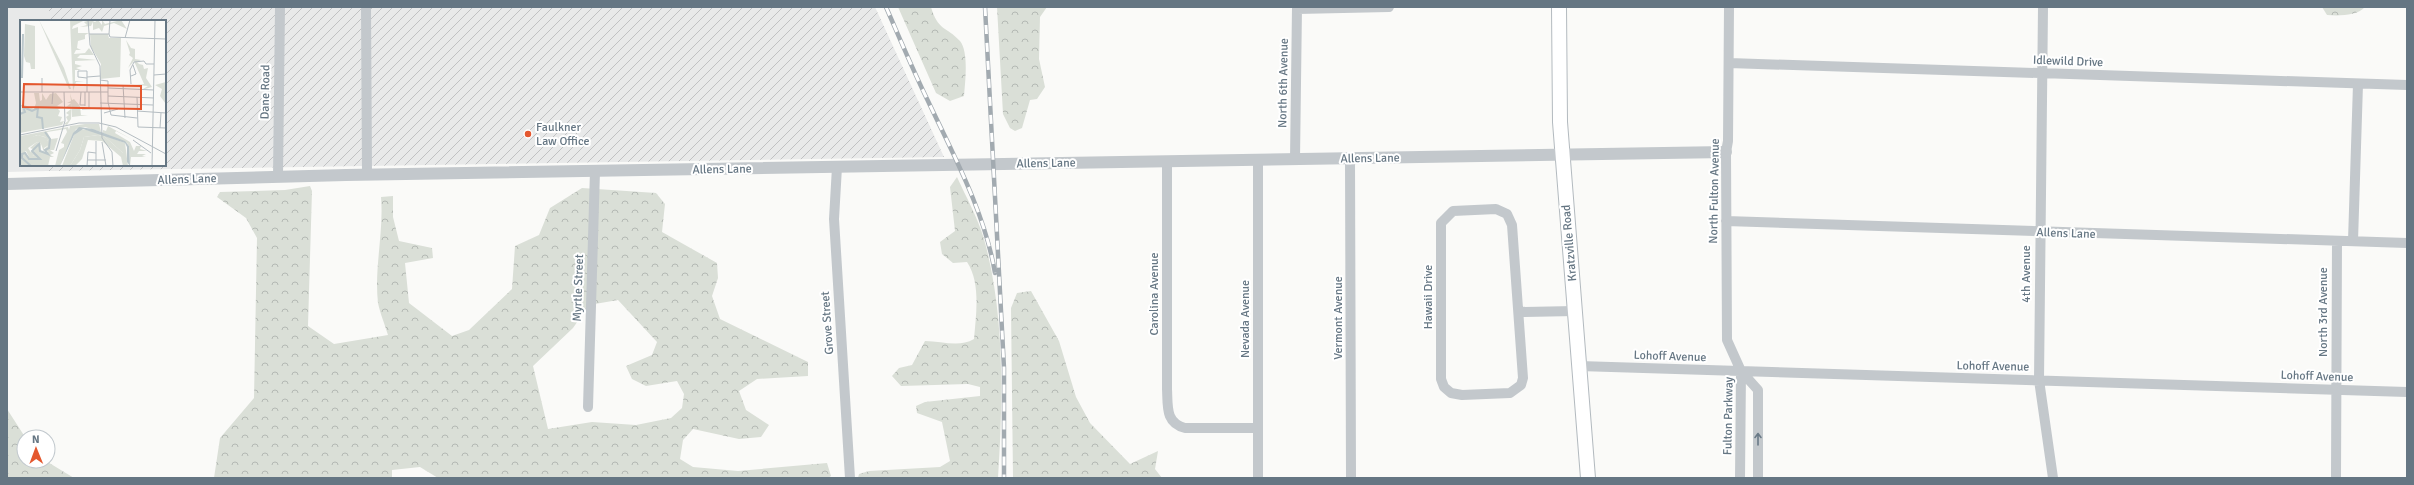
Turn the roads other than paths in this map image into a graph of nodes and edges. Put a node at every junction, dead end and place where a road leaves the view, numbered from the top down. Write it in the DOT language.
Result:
graph roads {
  1 [pos="280,7"];
  2 [pos="366,7"];
  3 [pos="1389,7"];
  4 [pos="1559,7"];
  5 [pos="1729,7"];
  6 [pos="2043,7"];
  7 [pos="1297,8"];
  8 [pos="1729,63"];
  9 [pos="2042,73"];
  10 [pos="2358,84"];
  11 [pos="2407,85"];
  12 [pos="1726,152"];
  13 [pos="1562,154"];
  14 [pos="1350,158"];
  15 [pos="1295,159"];
  16 [pos="1258,160"];
  17 [pos="1167,161"];
  18 [pos="837,167"];
  19 [pos="595,171"];
  20 [pos="367,175"];
  21 [pos="278,177"];
  22 [pos="7,184"];
  23 [pos="1726,221"];
  24 [pos="2039,232"];
  25 [pos="2336,241"];
  26 [pos="2353,241"];
  27 [pos="2407,243"];
  28 [pos="1575,310"];
  29 [pos="1519,312"];
  30 [pos="1579,366"];
  31 [pos="1741,371"];
  32 [pos="2039,380"];
  33 [pos="2336,390"];
  34 [pos="2407,392"];
  35 [pos="588,407"];
  36 [pos="1258,428"];
  37 [pos="850,478"];
  38 [pos="1258,478"];
  39 [pos="1351,478"];
  40 [pos="1588,478"];
  41 [pos="1740,478"];
  42 [pos="1758,478"];
  43 [pos="2053,478"];
  44 [pos="2336,478"];
  1 -- 21 [label="street, Dane Road"];
  2 -- 20 [label="street"];
  3 -- 7 [label="street"];
  4 -- 13 [label="main road, Kratzville Road"];
  5 -- 8 [label="street, North Fulton Avenue"];
  6 -- 9 [label="street, 4th Avenue"];
  7 -- 15 [label="street, North 6th Avenue"];
  8 -- 9 [label="street, Idlewild Drive"];
  8 -- 12 [label="street, North Fulton Avenue"];
  9 -- 10 [label="street, Idlewild Drive"];
  9 -- 24 [label="street, 4th Avenue"];
  10 -- 11 [label="street, Idlewild Drive"];
  10 -- 26 [label="street"];
  12 -- 13 [label="street, Allens Lane"];
  12 -- 23 [label="street, North Fulton Avenue"];
  13 -- 14 [label="street, Allens Lane"];
  13 -- 28 [label="main road, Kratzville Road"];
  14 -- 15 [label="street, Allens Lane"];
  14 -- 39 [label="street, Vermont Avenue"];
  15 -- 16 [label="street, Allens Lane"];
  16 -- 17 [label="street, Allens Lane"];
  16 -- 36 [label="street, Nevada Avenue"];
  17 -- 18 [label="street, Allens Lane"];
  17 -- 36 [label="street, Carolina Avenue"];
  18 -- 19 [label="street, Allens Lane"];
  18 -- 37 [label="street, Grove Street"];
  19 -- 20 [label="street, Allens Lane"];
  19 -- 35 [label="street, Myrtle Street"];
  20 -- 21 [label="street, Allens Lane"];
  21 -- 22 [label="street, Allens Lane"];
  23 -- 24 [label="street, Allens Lane"];
  23 -- 31 [label="street, North Fulton Avenue"];
  24 -- 25 [label="street, Allens Lane"];
  24 -- 32 [label="street, 4th Avenue"];
  25 -- 26 [label="street, Allens Lane"];
  25 -- 33 [label="street, North 3rd Avenue"];
  26 -- 27 [label="street, Allens Lane"];
  28 -- 29 [label="street"];
  28 -- 30 [label="main road, Kratzville Road"];
  29 -- 29 [label="street, Hawaii Drive"];
  30 -- 31 [label="street, Lohoff Avenue"];
  30 -- 40 [label="main road, Kratzville Road"];
  31 -- 32 [label="street, Lohoff Avenue"];
  31 -- 41 [label="street, Fulton Parkway"];
  42 -- 31 [label="street, Fulton Parkway, one-way"];
  32 -- 33 [label="street, Lohoff Avenue"];
  32 -- 43 [label="street, 4th Avenue"];
  33 -- 34 [label="street, Lohoff Avenue"];
  33 -- 44 [label="street, North 3rd Avenue"];
  36 -- 38 [label="street, Nevada Avenue"];
}
